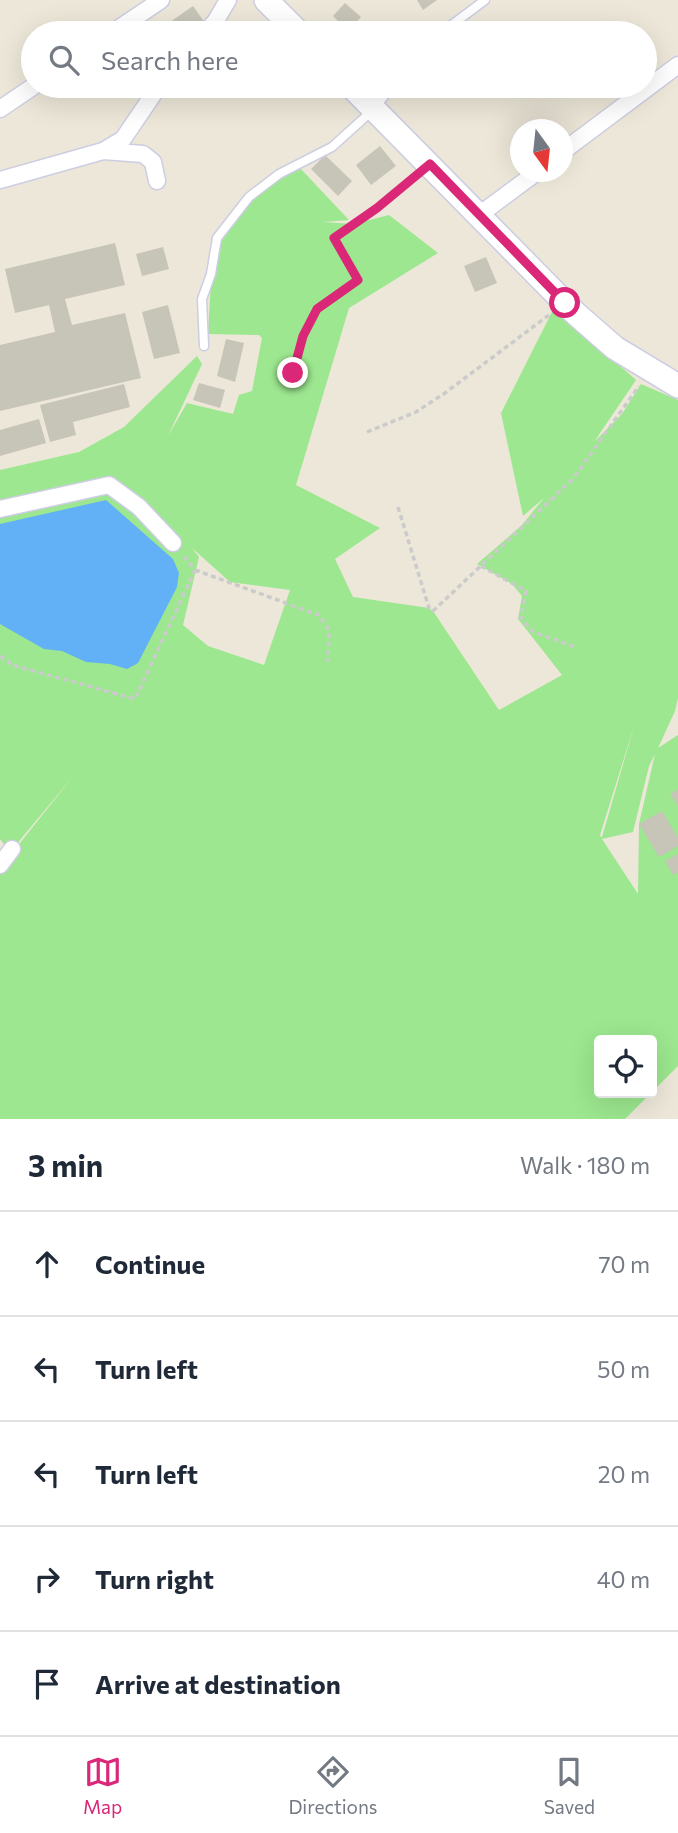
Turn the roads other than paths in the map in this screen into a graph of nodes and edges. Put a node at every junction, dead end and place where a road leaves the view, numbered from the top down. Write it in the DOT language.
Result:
graph roads {
  1 [pos="161,0"];
  2 [pos="228,0"];
  3 [pos="266,0"];
  4 [pos="485,0"];
  5 [pos="130,21"];
  6 [pos="216,21"];
  7 [pos="287,21"];
  8 [pos="458,21"];
  9 [pos="678,65"];
  10 [pos="657,81"];
  11 [pos="21,94"];
  12 [pos="151,98"];
  13 [pos="363,98"];
  14 [pos="383,98"];
  15 [pos="634,98"];
  16 [pos="0,108"];
  17 [pos="374,109"];
  18 [pos="573,144"];
  19 [pos="103,151"];
  20 [pos="0,180"];
  21 [pos="157,181"];
  22 [pos="524,182"];
  23 [pos="480,215"];
  24 [pos="204,346"];
  25 [pos="678,386"];
  26 [pos="0,509"];
  27 [pos="173,543"];
  28 [pos="12,849"];
  29 [pos="0,865"];
  1 -- 5 [label="street"];
  2 -- 6 [label="street"];
  3 -- 7 [label="street"];
  4 -- 8 [label="lane"];
  9 -- 10 [label="street"];
  11 -- 16 [label="street"];
  12 -- 19 [label="street"];
  13 -- 17 [label="street"];
  14 -- 17 [label="lane"];
  15 -- 18 [label="street"];
  17 -- 23 [label="street"];
  17 -- 24 [label="lane"];
  19 -- 20 [label="street"];
  19 -- 21 [label="street"];
  22 -- 23 [label="street"];
  23 -- 25 [label="street"];
  26 -- 27 [label="street"];
  28 -- 29 [label="street"];
}
